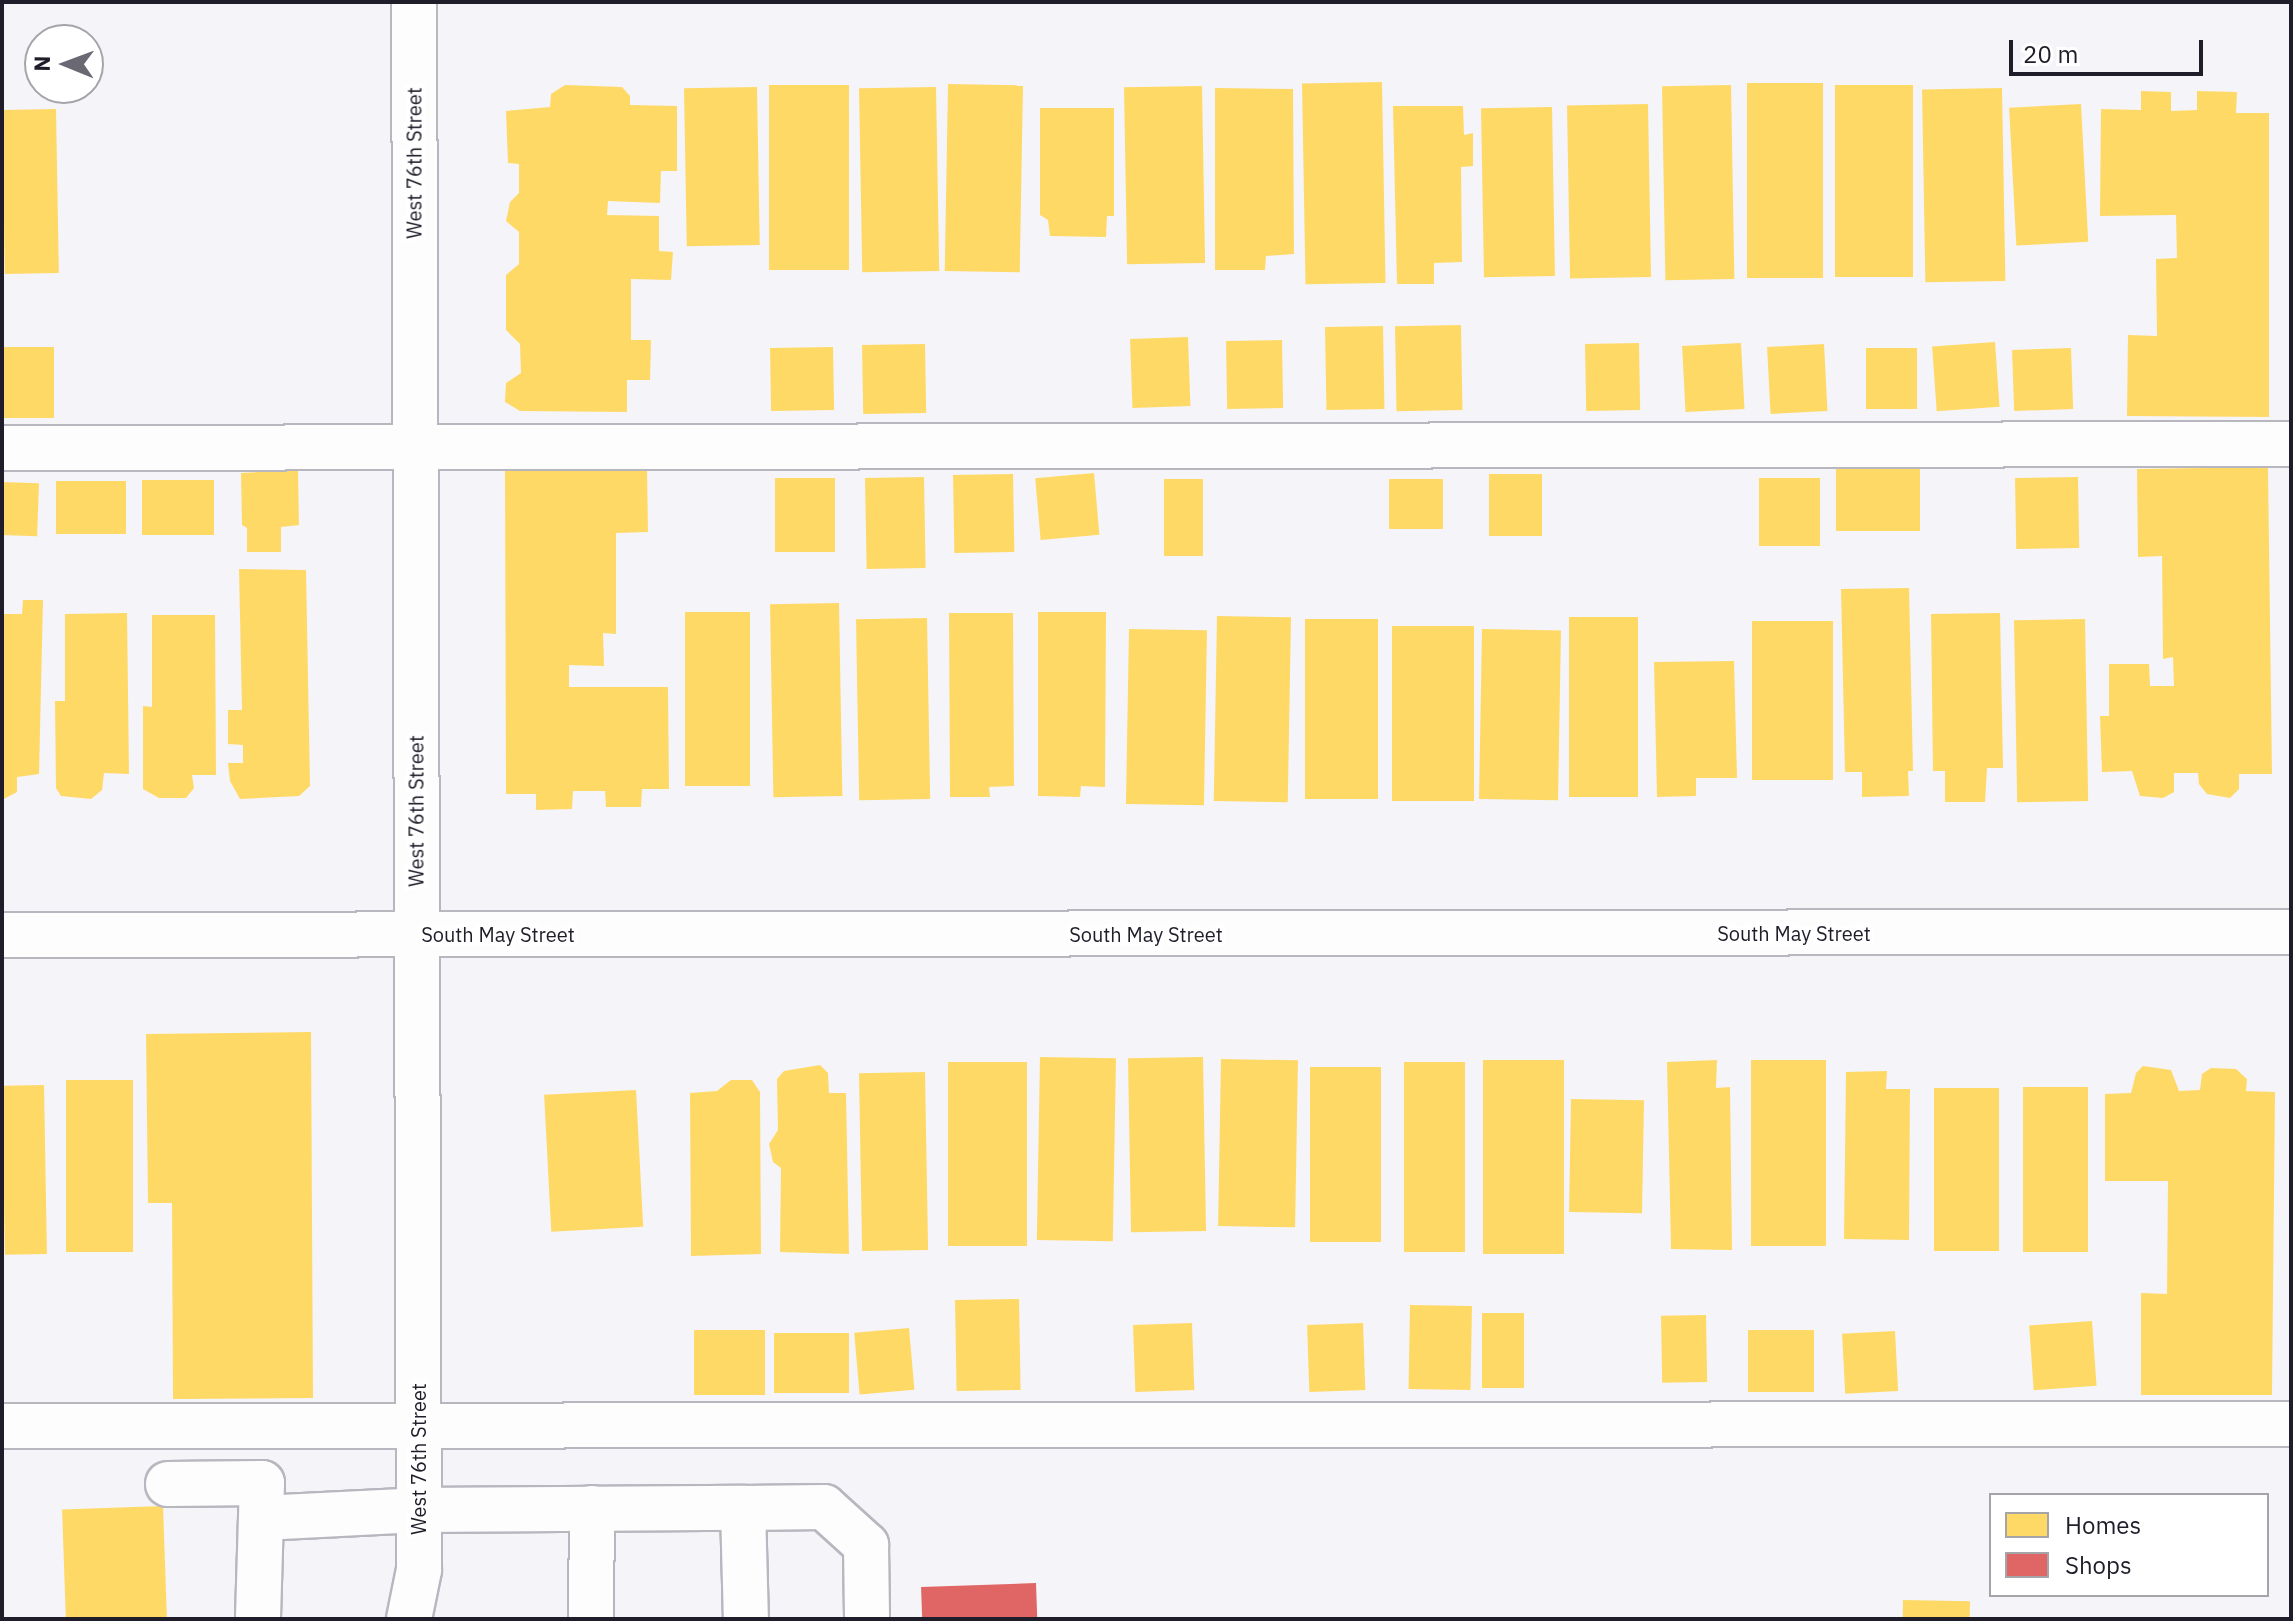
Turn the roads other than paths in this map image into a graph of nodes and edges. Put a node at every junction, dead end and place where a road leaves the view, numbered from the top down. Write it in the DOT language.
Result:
graph roads {
  1 [pos="414,2"];
  2 [pos="2291,444"];
  3 [pos="415,447"];
  4 [pos="2,448"];
  5 [pos="2291,932"];
  6 [pos="417,934"];
  7 [pos="2,935"];
  8 [pos="2291,1424"];
  9 [pos="2,1426"];
  10 [pos="418,1426"];
  11 [pos="168,1484"];
  12 [pos="592,1508"];
  13 [pos="743,1508"];
  14 [pos="418,1510"];
  15 [pos="262,1518"];
  16 [pos="258,1619"];
  17 [pos="409,1619"];
  18 [pos="591,1619"];
  19 [pos="746,1619"];
  20 [pos="867,1619"];
  1 -- 3 [label="street, West 76th Street"];
  2 -- 3 [label="street"];
  3 -- 4 [label="street"];
  3 -- 6 [label="street, West 76th Street"];
  5 -- 6 [label="street, South May Street"];
  6 -- 7 [label="street, South May Street"];
  6 -- 10 [label="street, West 76th Street"];
  8 -- 10 [label="street"];
  9 -- 10 [label="street"];
  10 -- 14 [label="street, West 76th Street"];
  11 -- 15 [label="street"];
  12 -- 13 [label="street"];
  12 -- 14 [label="street"];
  12 -- 18 [label="street"];
  13 -- 19 [label="street"];
  13 -- 20 [label="street"];
  14 -- 15 [label="street"];
  14 -- 17 [label="street, West 76th Street"];
  15 -- 16 [label="street"];
}
